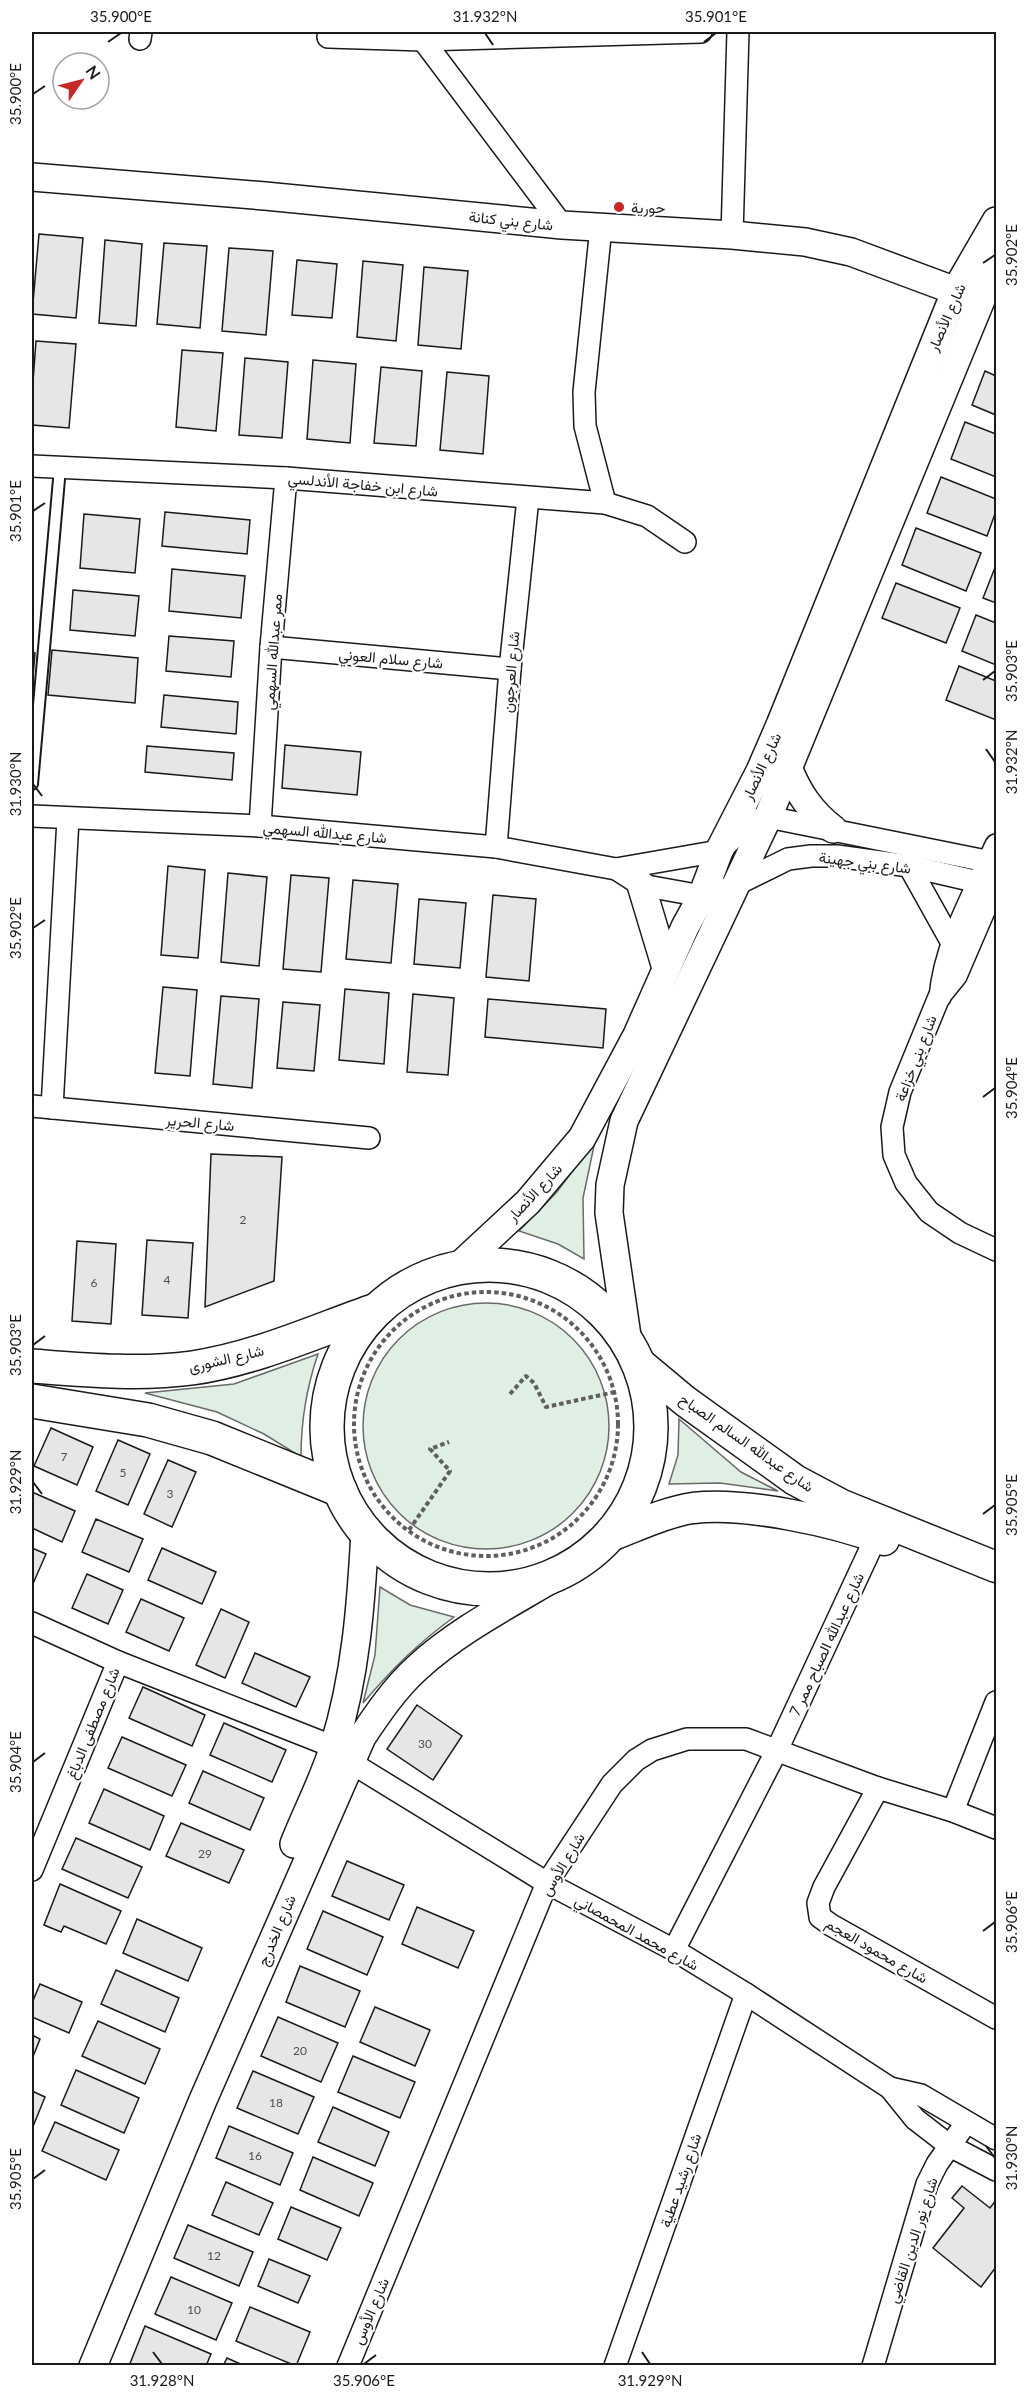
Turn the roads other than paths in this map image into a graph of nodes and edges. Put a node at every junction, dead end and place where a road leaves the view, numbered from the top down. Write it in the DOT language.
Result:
graph roads {
  1 [pos="701,32"];
  2 [pos="738,32"];
  3 [pos="328,37"];
  4 [pos="423,40"];
  5 [pos="32,177"];
  6 [pos="996,221"];
  7 [pos="562,225"];
  8 [pos="601,227"];
  9 [pos="732,235"];
  10 [pos="996,243"];
  11 [pos="956,290"];
  12 [pos="981,300"];
  13 [pos="895,440"];
  14 [pos="921,447"];
  15 [pos="32,466"];
  16 [pos="60,468"];
  17 [pos="286,478"];
  18 [pos="528,498"];
  19 [pos="605,503"];
  20 [pos="685,542"];
  21 [pos="831,633"];
  22 [pos="271,647"];
  23 [pos="510,669"];
  24 [pos="788,767"];
  25 [pos="32,784"];
  26 [pos="32,816"];
  27 [pos="768,817"];
  28 [pos="68,819"];
  29 [pos="260,826"];
  30 [pos="833,829"];
  31 [pos="496,847"];
  32 [pos="719,850"];
  33 [pos="994,856"];
  34 [pos="909,866"];
  35 [pos="616,869"];
  36 [pos="737,884"];
  37 [pos="992,884"];
  38 [pos="641,885"];
  39 [pos="702,896"];
  40 [pos="952,943"];
  41 [pos="666,968"];
  42 [pos="939,997"];
  43 [pos="42,1107"];
  44 [pos="369,1138"];
  45 [pos="996,1250"];
  46 [pos="457,1268"];
  47 [pos="377,1309"];
  48 [pos="632,1352"];
  49 [pos="32,1366"];
  50 [pos="32,1401"];
  51 [pos="340,1490"];
  52 [pos="365,1532"];
  53 [pos="610,1536"];
  54 [pos="876,1537"];
  55 [pos="996,1567"];
  56 [pos="560,1574"];
  57 [pos="996,1586"];
  58 [pos="32,1623"];
  59 [pos="118,1662"];
  60 [pos="996,1702"];
  61 [pos="777,1750"];
  62 [pos="342,1754"];
  63 [pos="878,1788"];
  64 [pos="953,1810"];
  65 [pos="996,1828"];
  66 [pos="32,1870"];
  67 [pos="548,1883"];
  68 [pos="674,1950"];
  69 [pos="746,1994"];
  70 [pos="996,2018"];
  71 [pos="890,2088"];
  72 [pos="966,2123"];
  73 [pos="996,2139"];
  74 [pos="950,2146"];
  75 [pos="996,2170"];
  76 [pos="74,2366"];
  77 [pos="93,2366"];
  78 [pos="348,2366"];
  79 [pos="615,2366"];
  80 [pos="873,2366"];
  1 -- 4 [label="street"];
  2 -- 9 [label="street"];
  3 -- 4 [label="street"];
  4 -- 7 [label="street"];
  5 -- 7 [label="street, شارع بني كنانة"];
  6 -- 11 [label="street, شارع الأنصار"];
  7 -- 8 [label="street, شارع بني كنانة"];
  8 -- 9 [label="street, شارع بني كنانة"];
  8 -- 19 [label="street"];
  9 -- 11 [label="street, شارع بني كنانة"];
  10 -- 12 [label="street, شارع الأنصار"];
  11 -- 12 [label="street, شارع بني كنانة"];
  11 -- 13 [label="street, شارع الأنصار"];
  12 -- 14 [label="street, شارع الأنصار"];
  13 -- 14 [label="street"];
  13 -- 21 [label="street, شارع الأنصار"];
  14 -- 21 [label="street, شارع الأنصار"];
  15 -- 16 [label="street, شارع ابن خفاجة الأندلسي"];
  16 -- 17 [label="street, شارع ابن خفاجة الأندلسي"];
  16 -- 25 [label="lane"];
  17 -- 18 [label="street, شارع ابن خفاجة الأندلسي"];
  17 -- 22 [label="street, ممر عبدالله السهمي"];
  18 -- 19 [label="street, شارع ابن خفاجة الأندلسي"];
  18 -- 23 [label="street, شارع العرجون"];
  19 -- 20 [label="street, شارع ابن خفاجة الأندلسي"];
  21 -- 24 [label="street, شارع الأنصار"];
  21 -- 32 [label="street, شارع الأنصار"];
  22 -- 23 [label="street, شارع سلام العوني"];
  22 -- 29 [label="street, ممر عبدالله السهمي"];
  23 -- 31 [label="street, شارع العرجون"];
  24 -- 27 [label="street, شارع الأنصار"];
  24 -- 30 [label="street"];
  26 -- 28 [label="street, شارع عبدالله السهمي"];
  27 -- 30 [label="street, شارع بني جهينة"];
  27 -- 32 [label="street"];
  27 -- 36 [label="street, شارع الأنصار"];
  28 -- 29 [label="street, شارع عبدالله السهمي"];
  28 -- 43 [label="street"];
  29 -- 31 [label="street, شارع عبدالله السهمي"];
  30 -- 33 [label="street, شارع بني جهينة"];
  31 -- 35 [label="street, شارع عبدالله السهمي"];
  32 -- 35 [label="street, شارع عبدالله السهمي"];
  32 -- 39 [label="street, شارع الأنصار"];
  33 -- 37 [label="street, شارع بني خزاعة"];
  34 -- 36 [label="street, شارع بني جهينة"];
  34 -- 37 [label="street, شارع بني جهينة"];
  34 -- 40 [label="street"];
  35 -- 38 [label="street, شارع عبدالله السهمي"];
  36 -- 39 [label="street, شارع عبدالله السهمي"];
  36 -- 48 [label="street, شارع الأنصار"];
  37 -- 40 [label="street, شارع بني خزاعة"];
  37 -- 42 [label="street, شارع بني خزاعة"];
  38 -- 39 [label="street, شارع عبدالله السهمي"];
  38 -- 41 [label="street"];
  39 -- 41 [label="street, شارع الأنصار"];
  40 -- 42 [label="street, شارع بني خزاعة"];
  41 -- 46 [label="street, شارع الأنصار"];
  42 -- 45 [label="street, شارع بني خزاعة"];
  43 -- 44 [label="street, شارع الحرير"];
  46 -- 47 [label="main road"];
  46 -- 48 [label="main road"];
  47 -- 49 [label="main road, شارع الشورى"];
  47 -- 51 [label="main road"];
  48 -- 53 [label="main road"];
  48 -- 55 [label="main road, شارع عبدالله السالم الصباح"];
  50 -- 51 [label="main road"];
  51 -- 52 [label="main road"];
  52 -- 56 [label="main road"];
  52 -- 62 [label="street, شارع الخدرج"];
  53 -- 54 [label="main road, شارع عبدالله السالم الصباح"];
  53 -- 56 [label="main road"];
  54 -- 57 [label="main road, شارع عبدالله السالم الصباح"];
  54 -- 61 [label="street, شارع عبدالله الصباح ممر 7"];
  56 -- 62 [label="street, شارع الخدرج"];
  58 -- 59 [label="street, شارع مصطفى الدباغ"];
  59 -- 62 [label="street, شارع محمد المحمصاني"];
  59 -- 66 [label="street, شارع مصطفى الدباغ"];
  60 -- 64 [label="street"];
  61 -- 63 [label="street, شارع الأوس"];
  61 -- 67 [label="street, شارع الأوس"];
  61 -- 68 [label="street, شارع عبدالله الصباح ممر 7"];
  62 -- 67 [label="street, شارع محمد المحمصاني"];
  62 -- 76 [label="street, شارع الخدرج"];
  62 -- 77 [label="street, شارع الخدرج"];
  63 -- 64 [label="street, شارع الأوس"];
  63 -- 70 [label="street, شارع محمود العجم"];
  64 -- 65 [label="street, شارع الأوس"];
  67 -- 68 [label="street, شارع محمد المحمصاني"];
  67 -- 78 [label="street, شارع الأوس"];
  68 -- 69 [label="street, شارع محمد المحمصاني"];
  69 -- 71 [label="street, شارع محمد المحمصاني"];
  69 -- 79 [label="street, شارع رشيد عطية"];
  71 -- 72 [label="street, شارع محمد المحمصاني"];
  71 -- 74 [label="street, شارع محمد المحمصاني"];
  72 -- 73 [label="street, شارع محمد المحمصاني"];
  72 -- 74 [label="street, شارع نور الدين القاضي"];
  74 -- 75 [label="street, شارع محمد المحمصاني"];
  74 -- 80 [label="street, شارع نور الدين القاضي"];
}
